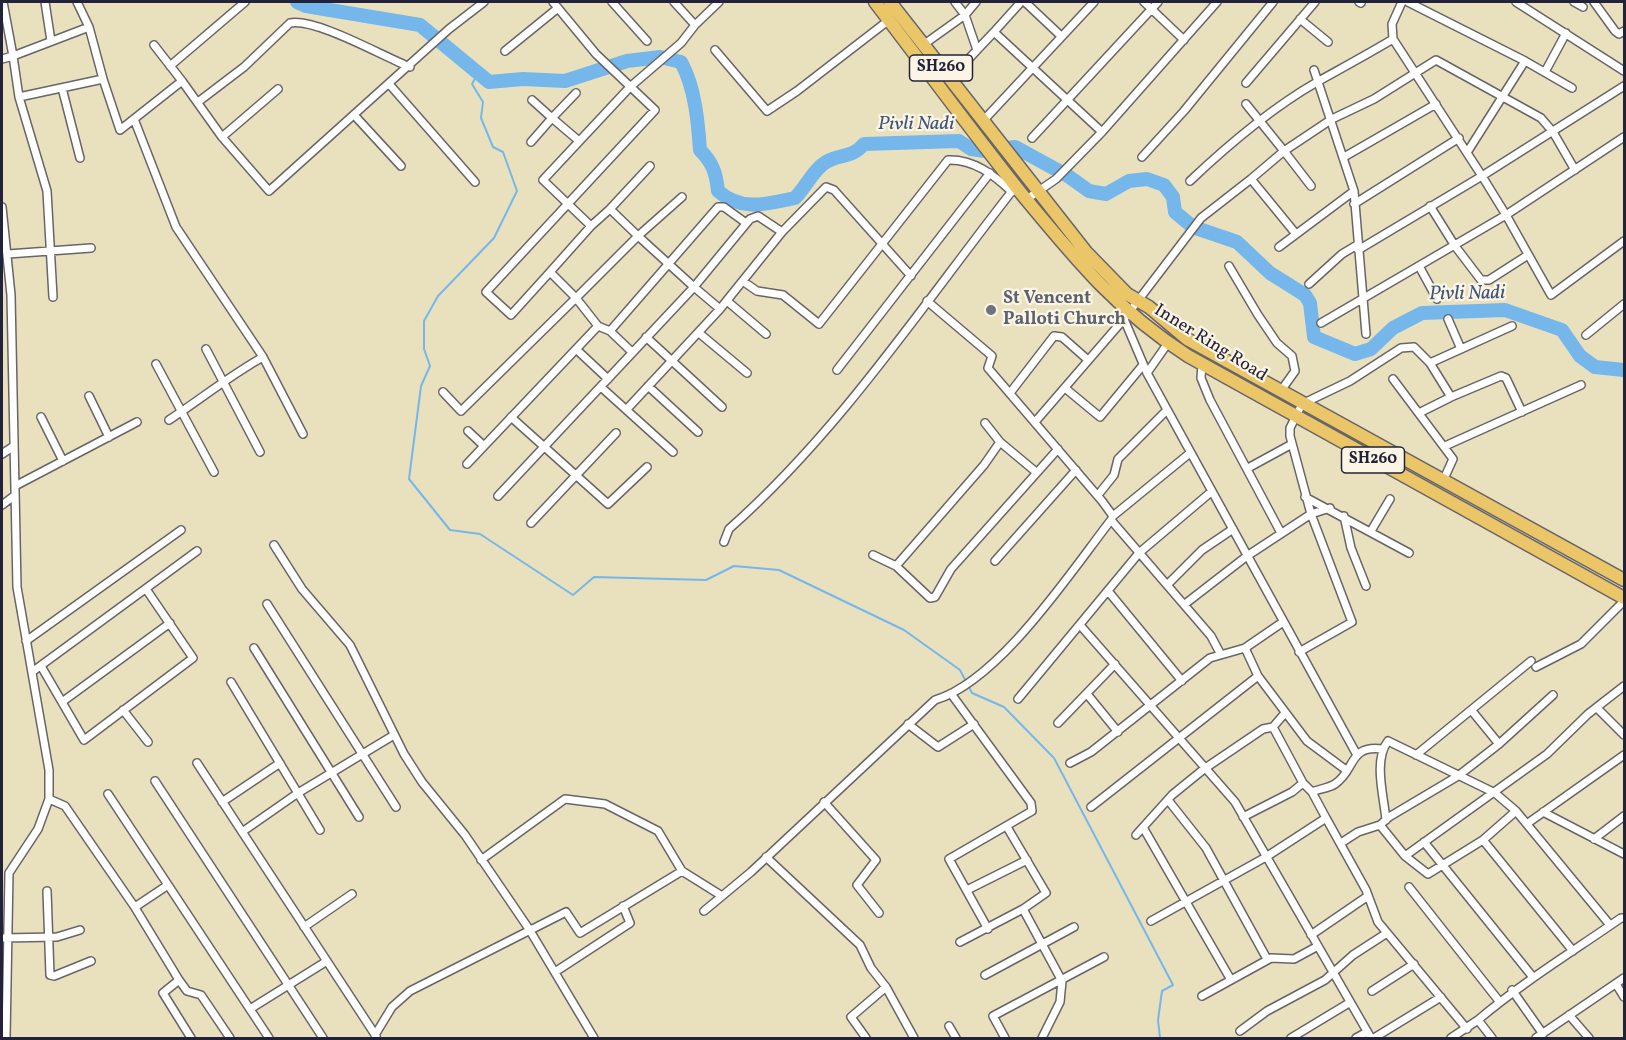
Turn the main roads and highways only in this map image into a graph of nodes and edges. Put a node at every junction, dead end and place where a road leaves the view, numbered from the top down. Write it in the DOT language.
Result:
graph roads {
  1 [pos="875,2"];
  2 [pos="890,2"];
  3 [pos="1032,196"];
  4 [pos="1624,580"];
  5 [pos="1624,600"];
  1 -- 3 [label="highway, Inner Ring Road / SH260"];
  2 -- 3 [label="highway, Inner Ring Road / SH260"];
  3 -- 4 [label="highway, Inner Ring Road / SH260"];
  3 -- 5 [label="highway, Inner Ring Road / SH260"];
}
